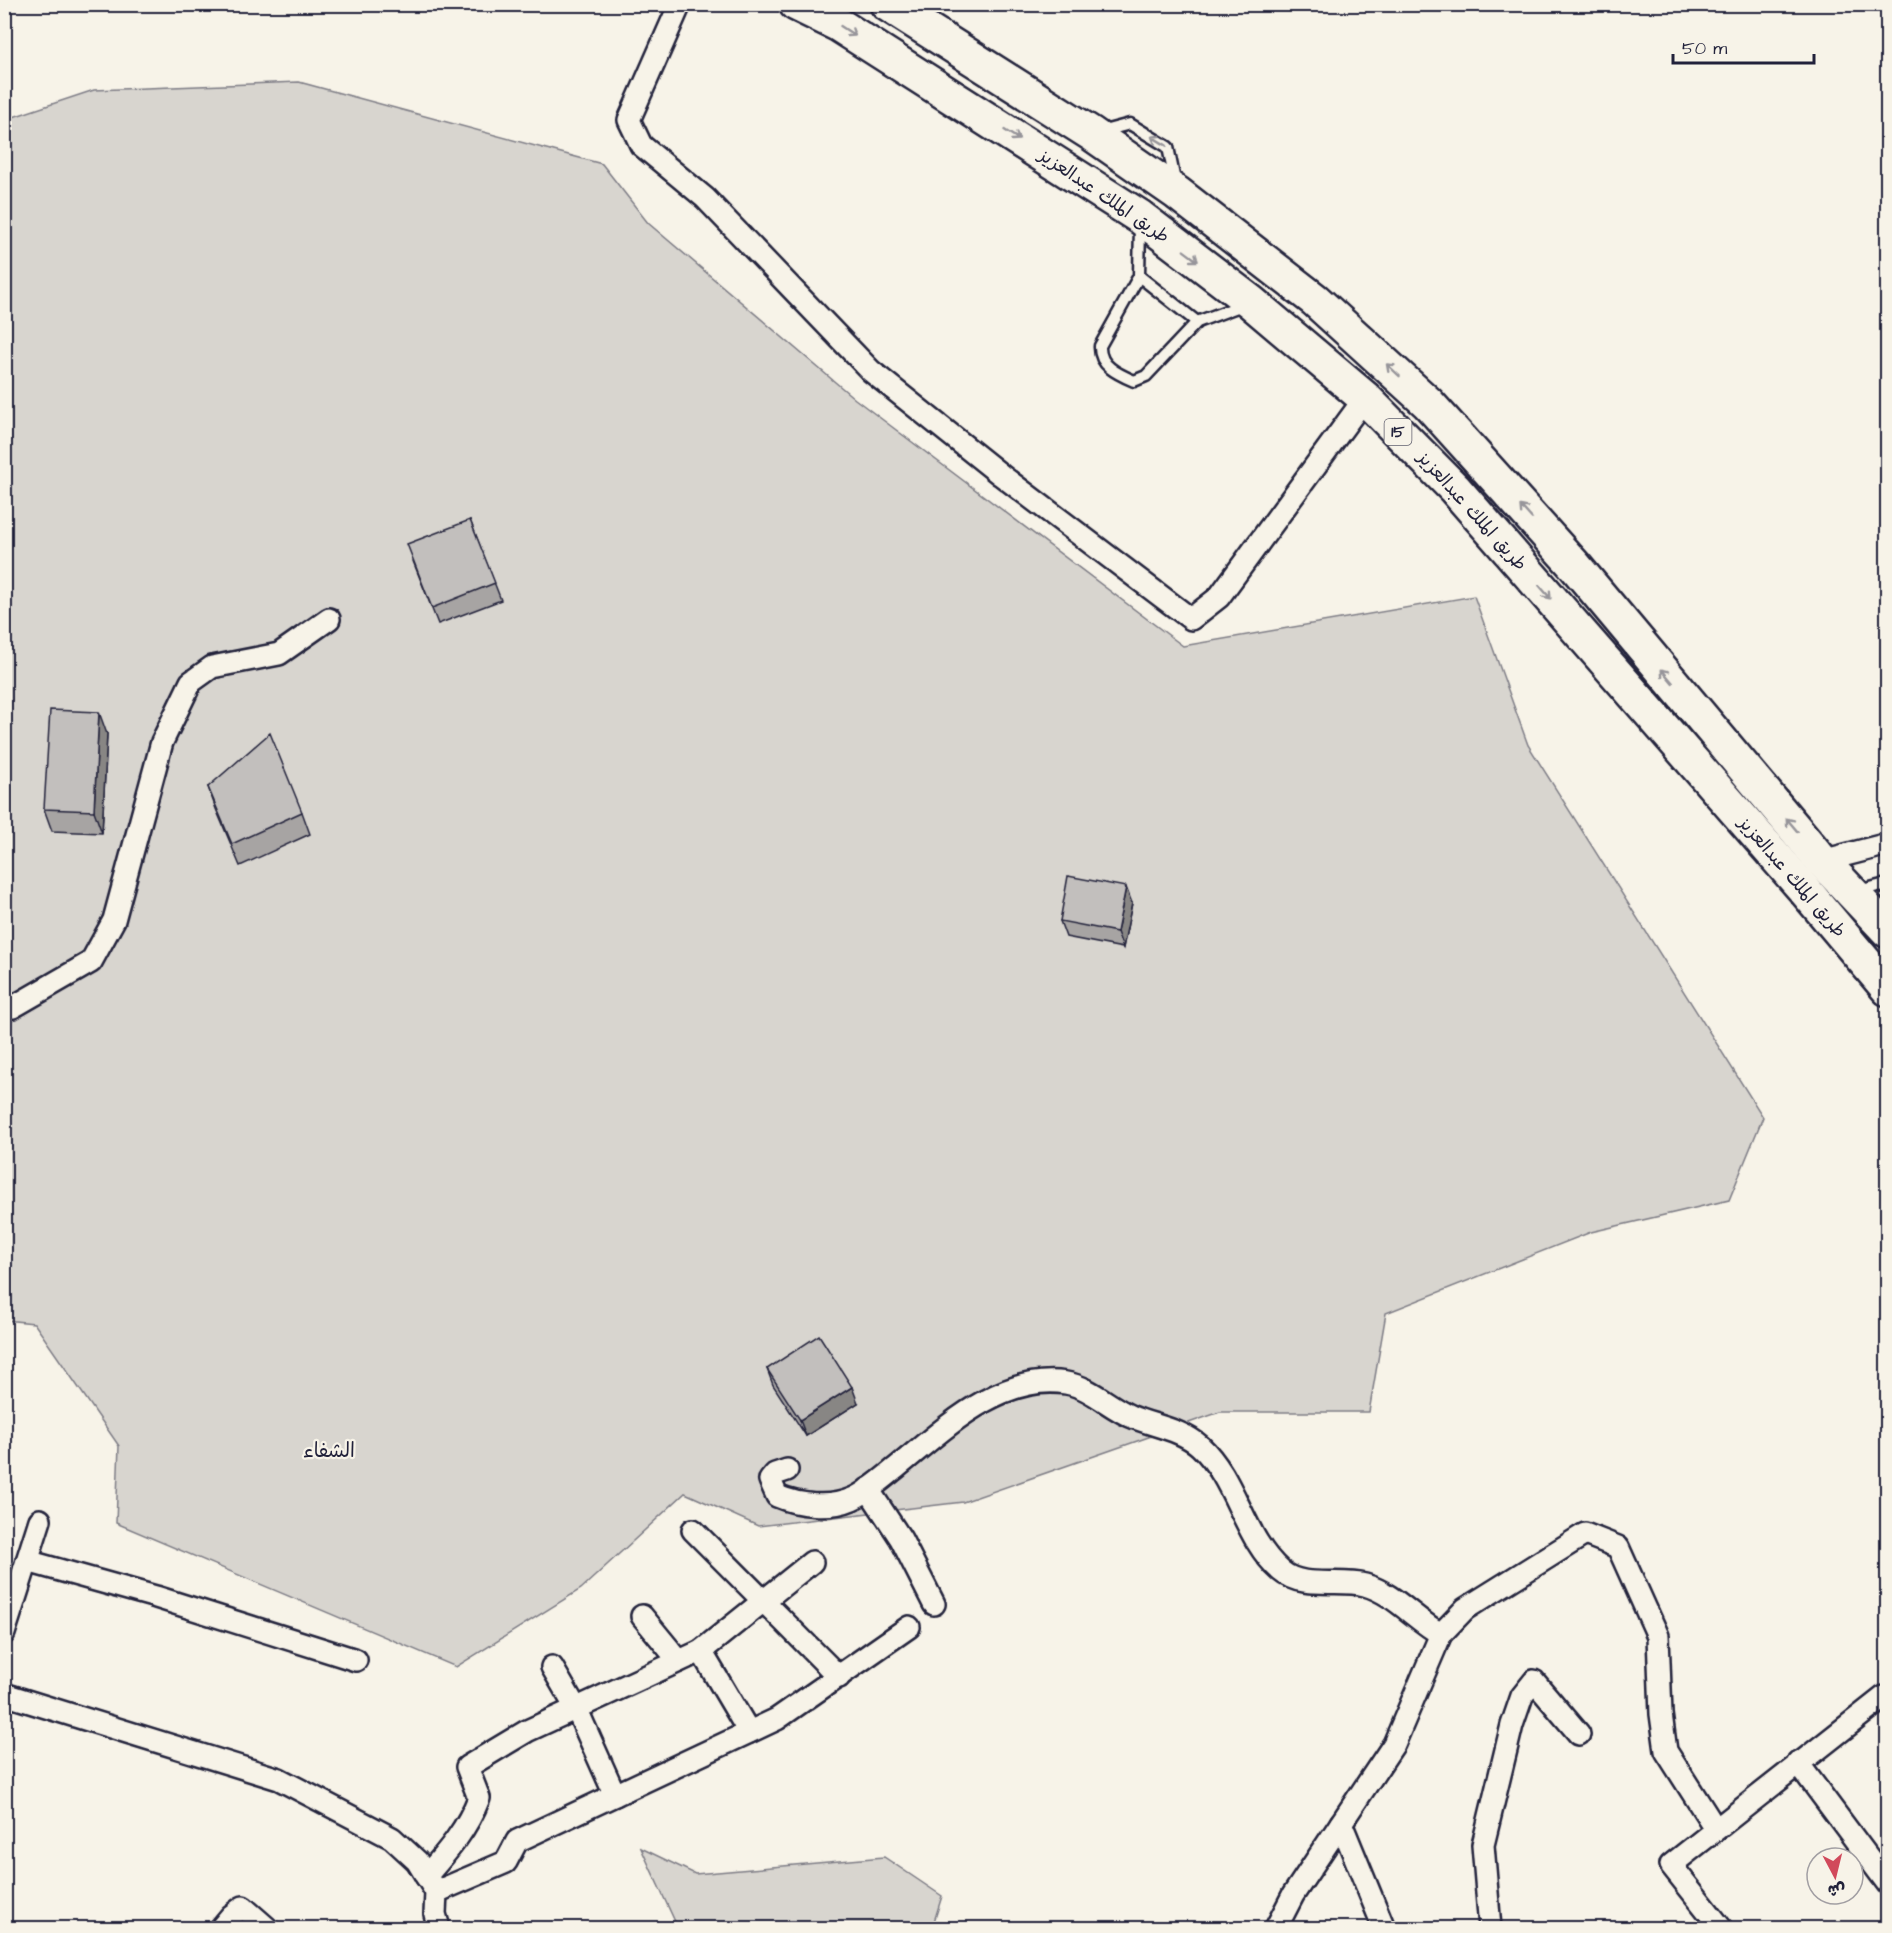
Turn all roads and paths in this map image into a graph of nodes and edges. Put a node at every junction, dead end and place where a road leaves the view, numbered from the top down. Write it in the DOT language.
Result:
graph roads {
  1 [pos="680,4"];
  2 [pos="796,4"];
  3 [pos="887,4"];
  4 [pos="1140,217"];
  5 [pos="1139,276"];
  6 [pos="1251,302"];
  7 [pos="1197,322"];
  8 [pos="1365,398"];
  9 [pos="329,619"];
  10 [pos="1887,844"];
  11 [pos="1822,861"];
  12 [pos="1887,891"];
  13 [pos="1851,892"];
  14 [pos="1887,932"];
  15 [pos="1887,989"];
  16 [pos="4,1008"];
  17 [pos="787,1470"];
  18 [pos="868,1489"];
  19 [pos="40,1520"];
  20 [pos="693,1530"];
  21 [pos="27,1561"];
  22 [pos="812,1562"];
  23 [pos="765,1602"];
  24 [pos="934,1604"];
  25 [pos="642,1616"];
  26 [pos="909,1627"];
  27 [pos="4,1633"];
  28 [pos="1441,1634"];
  29 [pos="701,1651"];
  30 [pos="356,1660"];
  31 [pos="679,1661"];
  32 [pos="552,1667"];
  33 [pos="839,1677"];
  34 [pos="4,1694"];
  35 [pos="1884,1697"];
  36 [pos="577,1710"];
  37 [pos="748,1732"];
  38 [pos="1578,1734"];
  39 [pos="1798,1763"];
  40 [pos="615,1795"];
  41 [pos="1341,1823"];
  42 [pos="1715,1828"];
  43 [pos="431,1884"];
  44 [pos="1887,1884"];
  45 [pos="1484,1926"];
  46 [pos="221,1929"];
  47 [pos="267,1929"];
  48 [pos="438,1929"];
  49 [pos="1276,1929"];
  50 [pos="1384,1929"];
  51 [pos="1721,1929"];
  1 -- 8 [label="street"];
  2 -- 4 [label="highway, طريق الملك عبدالعزيز / 15, one-way"];
  11 -- 3 [label="highway, طريق الملك عبدالعزيز / 15, one-way"];
  4 -- 5 [label="lane"];
  4 -- 6 [label="highway, طريق الملك عبدالعزيز / 15, one-way"];
  5 -- 7 [label="lane"];
  5 -- 7 [label="lane"];
  6 -- 7 [label="lane"];
  6 -- 8 [label="highway, طريق الملك عبدالعزيز / 15"];
  8 -- 15 [label="highway, طريق الملك عبدالعزيز / 15, one-way"];
  9 -- 16 [label="street"];
  10 -- 11 [label="street"];
  11 -- 13 [label="highway, طريق الملك عبدالعزيز / 15"];
  12 -- 13 [label="lane"];
  13 -- 14 [label="highway, طريق الملك عبدالعزيز / 15"];
  17 -- 18 [label="street"];
  18 -- 24 [label="street"];
  18 -- 28 [label="street"];
  19 -- 21 [label="street"];
  20 -- 23 [label="street"];
  21 -- 27 [label="street"];
  21 -- 30 [label="street"];
  22 -- 23 [label="street"];
  23 -- 29 [label="street"];
  23 -- 33 [label="street"];
  25 -- 31 [label="street"];
  26 -- 33 [label="street"];
  28 -- 41 [label="street"];
  28 -- 42 [label="street"];
  29 -- 31 [label="street"];
  29 -- 37 [label="street"];
  31 -- 36 [label="street"];
  32 -- 36 [label="street"];
  33 -- 37 [label="street"];
  34 -- 43 [label="street"];
  35 -- 39 [label="street"];
  36 -- 40 [label="street"];
  36 -- 43 [label="street"];
  37 -- 40 [label="street"];
  38 -- 45 [label="street"];
  39 -- 42 [label="street"];
  39 -- 44 [label="street"];
  40 -- 43 [label="street"];
  41 -- 49 [label="street"];
  41 -- 50 [label="street"];
  42 -- 51 [label="street"];
  43 -- 48 [label="street"];
  46 -- 47 [label="street"];
}
